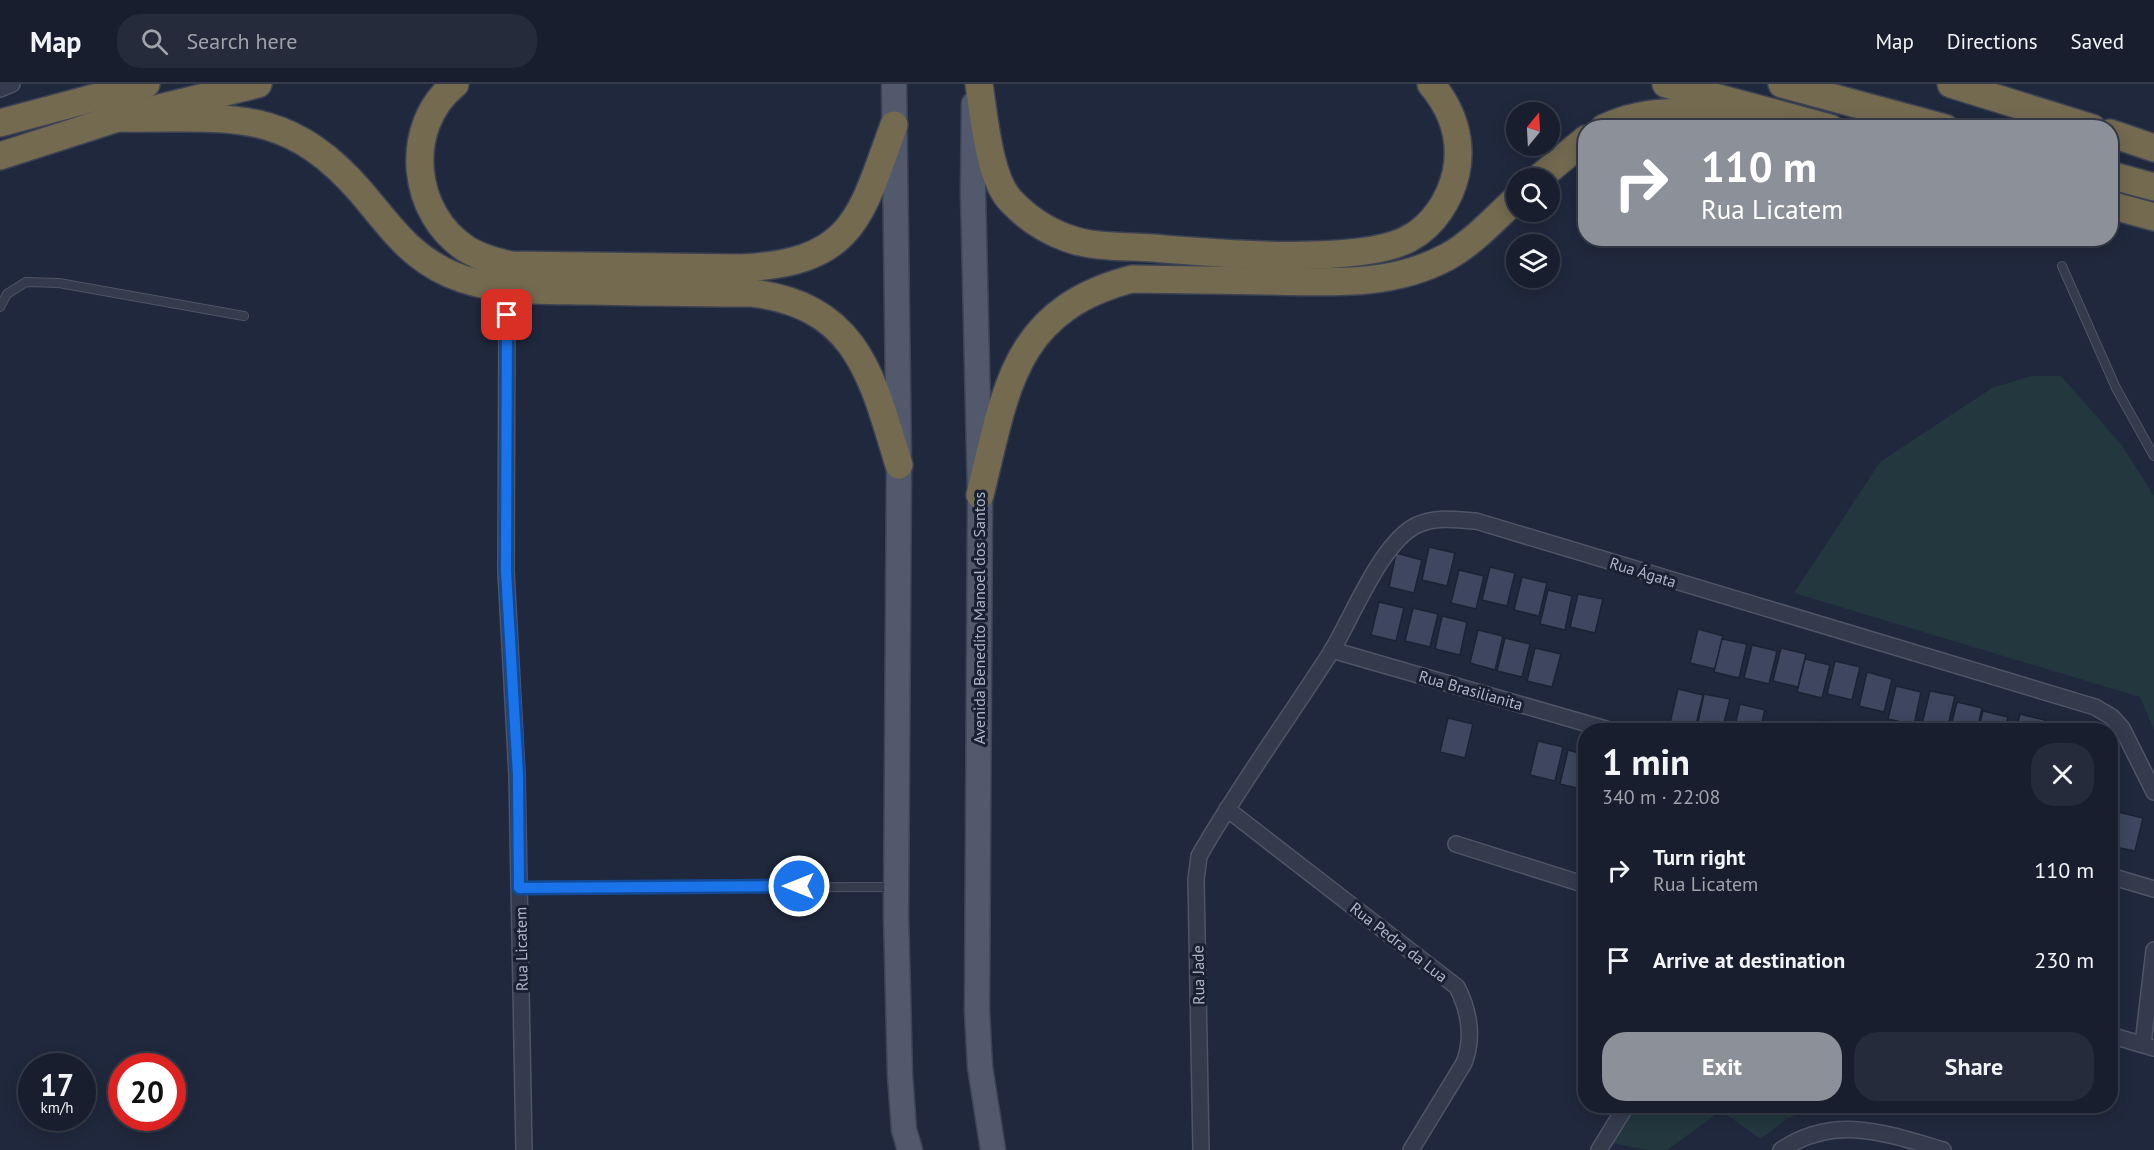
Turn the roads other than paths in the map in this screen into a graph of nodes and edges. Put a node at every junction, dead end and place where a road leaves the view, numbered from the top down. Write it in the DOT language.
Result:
graph roads {
  1 [pos="12,84"];
  2 [pos="100,84"];
  3 [pos="146,84"];
  4 [pos="258,84"];
  5 [pos="455,84"];
  6 [pos="894,84"];
  7 [pos="974,84"];
  8 [pos="979,84"];
  9 [pos="1431,84"];
  10 [pos="1666,84"];
  11 [pos="1782,84"];
  12 [pos="1951,84"];
  13 [pos="0,89"];
  14 [pos="118,118"];
  15 [pos="12,119"];
  16 [pos="1627,120"];
  17 [pos="1738,120"];
  18 [pos="1800,120"];
  19 [pos="1915,120"];
  20 [pos="2066,120"];
  21 [pos="894,125"];
  22 [pos="2118,136"];
  23 [pos="1578,146"];
  24 [pos="2154,148"];
  25 [pos="0,156"];
  26 [pos="1551,168"];
  27 [pos="2118,177"];
  28 [pos="2154,187"];
  29 [pos="2118,207"];
  30 [pos="1506,208"];
  31 [pos="2154,217"];
  32 [pos="2062,266"];
  33 [pos="0,307"];
  34 [pos="244,315"];
  35 [pos="507,315"];
  36 [pos="2154,456"];
  37 [pos="898,465"];
  38 [pos="980,495"];
  39 [pos="1332,650"];
  40 [pos="1585,723"];
  41 [pos="2117,723"];
  42 [pos="2118,724"];
  43 [pos="2154,792"];
  44 [pos="1227,809"];
  45 [pos="1456,844"];
  46 [pos="2118,878"];
  47 [pos="1578,882"];
  48 [pos="896,887"];
  49 [pos="519,888"];
  50 [pos="2154,889"];
  51 [pos="2154,950"];
  52 [pos="2118,1037"];
  53 [pos="2148,1046"];
  54 [pos="1622,1113"];
  55 [pos="524,1150"];
  56 [pos="910,1150"];
  57 [pos="993,1150"];
  58 [pos="1201,1150"];
  59 [pos="1411,1150"];
  60 [pos="1599,1150"];
  61 [pos="1780,1150"];
  62 [pos="1943,1150"];
  1 -- 13 [label="street"];
  2 -- 15 [label="highway"];
  3 -- 15 [label="highway"];
  4 -- 14 [label="highway"];
  5 -- 21 [label="highway"];
  6 -- 21 [label="main road"];
  7 -- 38 [label="main road, Avenida Benedito Manoel dos Santos"];
  8 -- 9 [label="highway"];
  10 -- 18 [label="highway"];
  11 -- 19 [label="highway"];
  12 -- 20 [label="highway"];
  14 -- 25 [label="highway"];
  14 -- 37 [label="highway"];
  16 -- 17 [label="highway"];
  21 -- 37 [label="main road"];
  22 -- 24 [label="highway"];
  23 -- 26 [label="highway"];
  27 -- 28 [label="highway"];
  29 -- 31 [label="highway"];
  30 -- 38 [label="highway"];
  32 -- 36 [label="lane"];
  33 -- 34 [label="lane"];
  35 -- 49 [label="street, Rua Licatem"];
  37 -- 48 [label="main road"];
  38 -- 57 [label="main road, Avenida Benedito Manoel dos Santos"];
  39 -- 40 [label="street, Rua Brasilianita"];
  39 -- 41 [label="street, Rua Ágata"];
  39 -- 44 [label="street, Rua Ágata"];
  42 -- 43 [label="street, Rua Ágata"];
  44 -- 58 [label="street, Rua Jade"];
  44 -- 59 [label="street, Rua Pedra da Lua"];
  45 -- 47 [label="street"];
  46 -- 50 [label="street"];
  48 -- 49 [label="lane"];
  48 -- 56 [label="main road"];
  49 -- 55 [label="street, Rua Licatem"];
  51 -- 53 [label="street"];
  52 -- 53 [label="street"];
  54 -- 60 [label="street"];
  61 -- 62 [label="street"];
}
